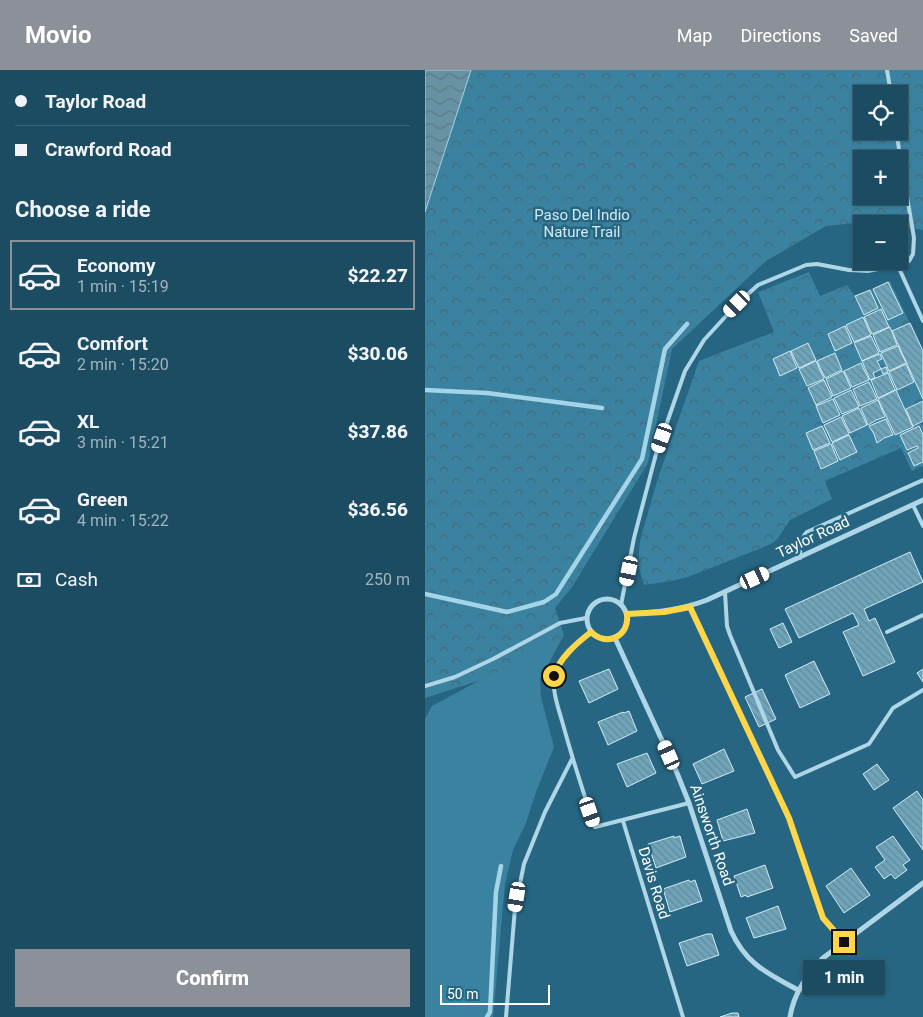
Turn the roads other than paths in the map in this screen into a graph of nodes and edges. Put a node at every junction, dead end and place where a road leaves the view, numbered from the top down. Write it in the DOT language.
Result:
graph roads {
  1 [pos="887,70"];
  2 [pos="890,85"];
  3 [pos="898,140"];
  4 [pos="908,261"];
  5 [pos="878,270"];
  6 [pos="900,270"];
  7 [pos="923,321"];
  8 [pos="923,480"];
  9 [pos="923,500"];
  10 [pos="913,505"];
  11 [pos="923,526"];
  12 [pos="800,558"];
  13 [pos="725,592"];
  14 [pos="621,605"];
  15 [pos="690,607"];
  16 [pos="627,614"];
  17 [pos="923,615"];
  18 [pos="586,618"];
  19 [pos="591,632"];
  20 [pos="887,632"];
  21 [pos="615,638"];
  22 [pos="425,686"];
  23 [pos="923,690"];
  24 [pos="572,759"];
  25 [pos="689,803"];
  26 [pos="623,821"];
  27 [pos="923,883"];
  28 [pos="844,942"];
  29 [pos="798,990"];
  30 [pos="506,1017"];
  31 [pos="683,1017"];
  32 [pos="791,1017"];
  1 -- 2 [label="lane"];
  3 -- 4 [label="lane"];
  5 -- 14 [label="lane"];
  6 -- 7 [label="lane"];
  8 -- 12 [label="lane"];
  9 -- 10 [label="street, Taylor Road"];
  10 -- 11 [label="lane"];
  10 -- 12 [label="street, Taylor Road"];
  12 -- 13 [label="street, Taylor Road"];
  13 -- 15 [label="street, Taylor Road"];
  13 -- 23 [label="lane"];
  14 -- 16 [label="street"];
  14 -- 18 [label="street"];
  15 -- 16 [label="street, Taylor Road"];
  15 -- 28 [label="lane"];
  16 -- 21 [label="street"];
  17 -- 20 [label="lane"];
  18 -- 19 [label="street"];
  18 -- 22 [label="lane"];
  19 -- 21 [label="street"];
  19 -- 24 [label="lane"];
  21 -- 25 [label="street, Ainsworth Road"];
  24 -- 26 [label="lane"];
  24 -- 30 [label="lane"];
  25 -- 26 [label="lane"];
  25 -- 29 [label="street, Ainsworth Road"];
  26 -- 31 [label="lane, Davis Road"];
  27 -- 28 [label="street"];
  28 -- 29 [label="street"];
  29 -- 32 [label="street"];
}
